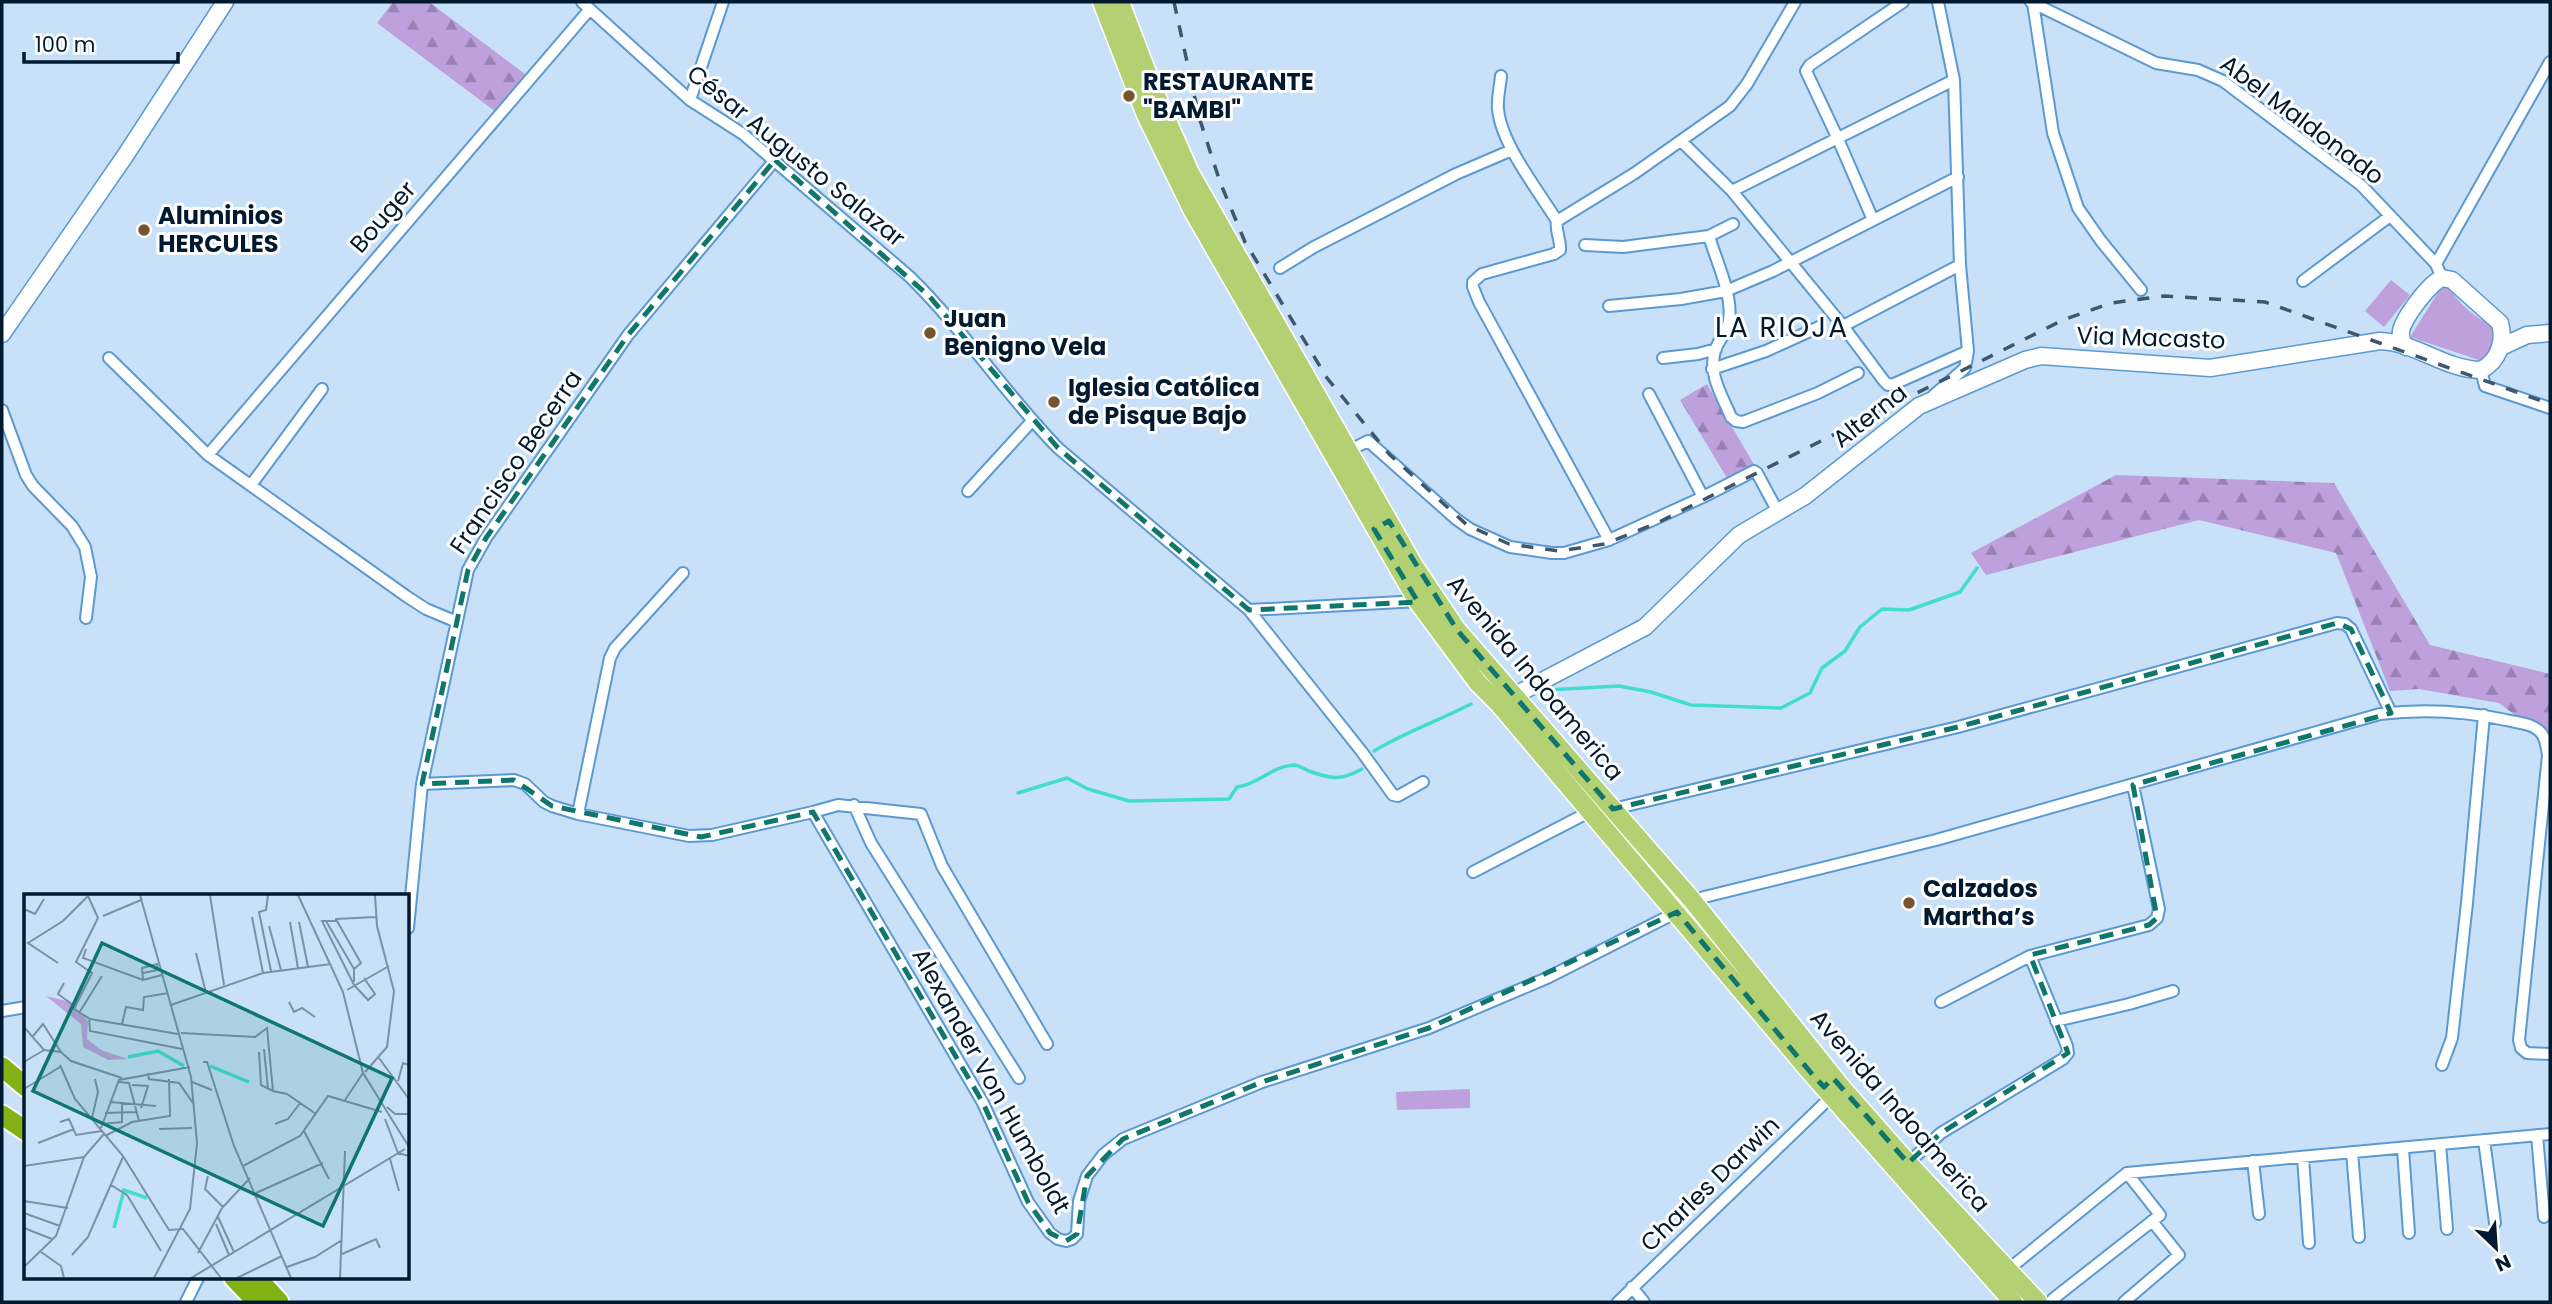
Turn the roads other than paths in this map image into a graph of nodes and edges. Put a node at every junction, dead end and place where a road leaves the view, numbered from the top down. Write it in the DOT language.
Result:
graph roads {
  1 [pos="225,2"];
  2 [pos="723,2"];
  3 [pos="1102,2"];
  4 [pos="1120,2"];
  5 [pos="1795,2"];
  6 [pos="1903,2"];
  7 [pos="1938,2"];
  8 [pos="2032,2"];
  9 [pos="586,5"];
  10 [pos="2550,62"];
  11 [pos="1501,76"];
  12 [pos="1954,80"];
  13 [pos="690,100"];
  14 [pos="1838,138"];
  15 [pos="1681,141"];
  16 [pos="1512,150"];
  17 [pos="775,160"];
  18 [pos="1958,177"];
  19 [pos="1732,191"];
  20 [pos="2390,216"];
  21 [pos="1557,220"];
  22 [pos="1873,220"];
  23 [pos="1734,224"];
  24 [pos="1709,236"];
  25 [pos="1585,245"];
  26 [pos="1790,262"];
  27 [pos="1960,265"];
  28 [pos="1280,268"];
  29 [pos="2439,271"];
  30 [pos="2303,281"];
  31 [pos="2141,290"];
  32 [pos="1726,291"];
  33 [pos="1609,306"];
  34 [pos="2500,323"];
  35 [pos="1843,326"];
  36 [pos="1819,327"];
  37 [pos="2550,333"];
  38 [pos="2,334"];
  39 [pos="2527,335"];
  40 [pos="2398,344"];
  41 [pos="2501,347"];
  42 [pos="1716,349"];
  43 [pos="1968,351"];
  44 [pos="109,358"];
  45 [pos="1663,358"];
  46 [pos="1712,369"];
  47 [pos="2482,370"];
  48 [pos="1858,373"];
  49 [pos="322,388"];
  50 [pos="1648,394"];
  51 [pos="1919,406"];
  52 [pos="2550,408"];
  53 [pos="2,410"];
  54 [pos="1032,421"];
  55 [pos="1350,450"];
  56 [pos="208,455"];
  57 [pos="251,485"];
  58 [pos="968,491"];
  59 [pos="1703,497"];
  60 [pos="1779,512"];
  61 [pos="1382,525"];
  62 [pos="1609,540"];
  63 [pos="683,573"];
  64 [pos="1425,598"];
  65 [pos="1249,610"];
  66 [pos="86,618"];
  67 [pos="457,622"];
  68 [pos="1506,699"];
  69 [pos="2391,713"];
  70 [pos="2484,715"];
  71 [pos="2549,755"];
  72 [pos="1423,782"];
  73 [pos="422,784"];
  74 [pos="2133,785"];
  75 [pos="855,805"];
  76 [pos="1613,809"];
  77 [pos="813,811"];
  78 [pos="1591,811"];
  79 [pos="578,814"];
  80 [pos="1473,872"];
  81 [pos="1692,900"];
  82 [pos="410,907"];
  83 [pos="1677,912"];
  84 [pos="2030,956"];
  85 [pos="2173,990"];
  86 [pos="1941,1002"];
  87 [pos="24,1007"];
  88 [pos="2,1011"];
  89 [pos="2056,1021"];
  90 [pos="1047,1044"];
  91 [pos="2550,1054"];
  92 [pos="2442,1065"];
  93 [pos="2,1067"];
  94 [pos="1018,1078"];
  95 [pos="2,1084"];
  96 [pos="24,1085"];
  97 [pos="1833,1087"];
  98 [pos="24,1099"];
  99 [pos="2,1108"];
  100 [pos="2,1115"];
  101 [pos="24,1123"];
  102 [pos="24,1130"];
  103 [pos="2550,1134"];
  104 [pos="2537,1135"];
  105 [pos="2484,1140"];
  106 [pos="2440,1144"];
  107 [pos="2403,1149"];
  108 [pos="2352,1152"];
  109 [pos="2303,1157"];
  110 [pos="2253,1161"];
  111 [pos="1908,1163"];
  112 [pos="2127,1173"];
  113 [pos="2259,1214"];
  114 [pos="2544,1217"];
  115 [pos="2152,1221"];
  116 [pos="2494,1223"];
  117 [pos="2447,1229"];
  118 [pos="2409,1233"];
  119 [pos="2359,1237"];
  120 [pos="2309,1242"];
  121 [pos="2009,1269"];
  122 [pos="197,1280"];
  123 [pos="236,1280"];
  124 [pos="259,1280"];
  125 [pos="1632,1287"];
  126 [pos="186,1302"];
  127 [pos="257,1302"];
  128 [pos="279,1302"];
  129 [pos="1618,1302"];
  130 [pos="1644,1302"];
  131 [pos="2013,1302"];
  132 [pos="2038,1302"];
  133 [pos="2055,1302"];
  134 [pos="2124,1302"];
  1 -- 38 [label="street"];
  2 -- 13 [label="street"];
  3 -- 61 [label="main road, Avenida Indoamerica"];
  4 -- 55 [label="main road, Avenida Indoamerica"];
  5 -- 15 [label="street"];
  6 -- 14 [label="street"];
  7 -- 12 [label="street"];
  8 -- 20 [label="street, Abel Maldonado"];
  8 -- 31 [label="street"];
  9 -- 13 [label="street, César Augusto Salazar"];
  9 -- 56 [label="street, Bouger"];
  10 -- 29 [label="street"];
  11 -- 16 [label="street"];
  12 -- 14 [label="street"];
  12 -- 18 [label="street"];
  13 -- 17 [label="street, César Augusto Salazar"];
  14 -- 19 [label="street"];
  14 -- 22 [label="street"];
  15 -- 19 [label="street"];
  15 -- 21 [label="street"];
  16 -- 21 [label="street"];
  16 -- 28 [label="street"];
  17 -- 54 [label="street, César Augusto Salazar"];
  17 -- 67 [label="street, Francisco Becerra"];
  18 -- 22 [label="street"];
  18 -- 27 [label="street"];
  19 -- 26 [label="street"];
  20 -- 29 [label="street, Abel Maldonado"];
  20 -- 30 [label="street"];
  21 -- 62 [label="street"];
  22 -- 26 [label="street"];
  23 -- 24 [label="street"];
  24 -- 25 [label="street"];
  24 -- 32 [label="street"];
  26 -- 32 [label="street"];
  26 -- 35 [label="street"];
  27 -- 35 [label="street"];
  27 -- 43 [label="street"];
  29 -- 34 [label="street"];
  29 -- 40 [label="street"];
  32 -- 33 [label="street"];
  32 -- 42 [label="street"];
  34 -- 39 [label="street"];
  34 -- 41 [label="street"];
  35 -- 43 [label="street"];
  36 -- 46 [label="street"];
  37 -- 39 [label="street"];
  39 -- 41 [label="street"];
  40 -- 47 [label="street"];
  40 -- 51 [label="street, Via Macasto"];
  41 -- 47 [label="street"];
  42 -- 45 [label="street"];
  42 -- 46 [label="street"];
  43 -- 51 [label="street, Alterna"];
  44 -- 56 [label="street"];
  46 -- 48 [label="street"];
  47 -- 52 [label="street"];
  49 -- 57 [label="street"];
  50 -- 59 [label="street"];
  51 -- 60 [label="street, Alterna"];
  53 -- 66 [label="street"];
  54 -- 58 [label="street"];
  54 -- 65 [label="street, César Augusto Salazar"];
  55 -- 61 [label="main road, Avenida Indoamerica"];
  55 -- 62 [label="street"];
  56 -- 57 [label="street"];
  57 -- 67 [label="street"];
  59 -- 60 [label="street"];
  59 -- 62 [label="street"];
  60 -- 68 [label="street, Alterna"];
  61 -- 64 [label="main road, Avenida Indoamerica"];
  63 -- 79 [label="street"];
  64 -- 65 [label="street"];
  64 -- 68 [label="main road, Avenida Indoamerica"];
  65 -- 72 [label="street, César Augusto Salazar"];
  67 -- 73 [label="street, Francisco Becerra"];
  68 -- 76 [label="main road, Avenida Indoamerica"];
  68 -- 78 [label="main road, Avenida Indoamerica"];
  69 -- 70 [label="street"];
  69 -- 74 [label="street"];
  69 -- 76 [label="street"];
  70 -- 71 [label="street"];
  70 -- 92 [label="street"];
  71 -- 91 [label="street"];
  73 -- 79 [label="street"];
  73 -- 82 [label="street, Francisco Becerra"];
  74 -- 81 [label="street"];
  74 -- 84 [label="street"];
  75 -- 77 [label="street"];
  75 -- 90 [label="street"];
  75 -- 94 [label="street"];
  76 -- 81 [label="main road, Avenida Indoamerica"];
  77 -- 79 [label="street"];
  77 -- 83 [label="street, Alexander Von Humboldt"];
  78 -- 80 [label="street"];
  78 -- 83 [label="main road, Avenida Indoamerica"];
  81 -- 97 [label="main road, Avenida Indoamerica"];
  83 -- 97 [label="main road, Avenida Indoamerica"];
  84 -- 86 [label="street"];
  84 -- 89 [label="street"];
  85 -- 89 [label="street"];
  87 -- 88 [label="street"];
  89 -- 111 [label="street"];
  93 -- 96 [label="highway"];
  95 -- 98 [label="highway"];
  97 -- 111 [label="main road, Avenida Indoamerica"];
  97 -- 125 [label="street, Charles Darwin"];
  97 -- 131 [label="main road, Avenida Indoamerica"];
  99 -- 101 [label="highway"];
  100 -- 102 [label="highway"];
  103 -- 104 [label="street"];
  104 -- 105 [label="street"];
  104 -- 114 [label="street"];
  105 -- 106 [label="street"];
  105 -- 116 [label="street"];
  106 -- 107 [label="street"];
  106 -- 117 [label="street"];
  107 -- 108 [label="street"];
  107 -- 118 [label="street"];
  108 -- 109 [label="street"];
  108 -- 119 [label="street"];
  109 -- 110 [label="street"];
  109 -- 120 [label="street"];
  110 -- 112 [label="street"];
  110 -- 113 [label="street"];
  111 -- 121 [label="main road, Avenida Indoamerica"];
  112 -- 115 [label="street"];
  112 -- 121 [label="street"];
  115 -- 133 [label="street"];
  115 -- 134 [label="street"];
  121 -- 132 [label="main road, Avenida Indoamerica"];
  122 -- 126 [label="street"];
  123 -- 127 [label="highway"];
  124 -- 128 [label="highway"];
  125 -- 129 [label="street, Charles Darwin"];
  125 -- 130 [label="street"];
}
